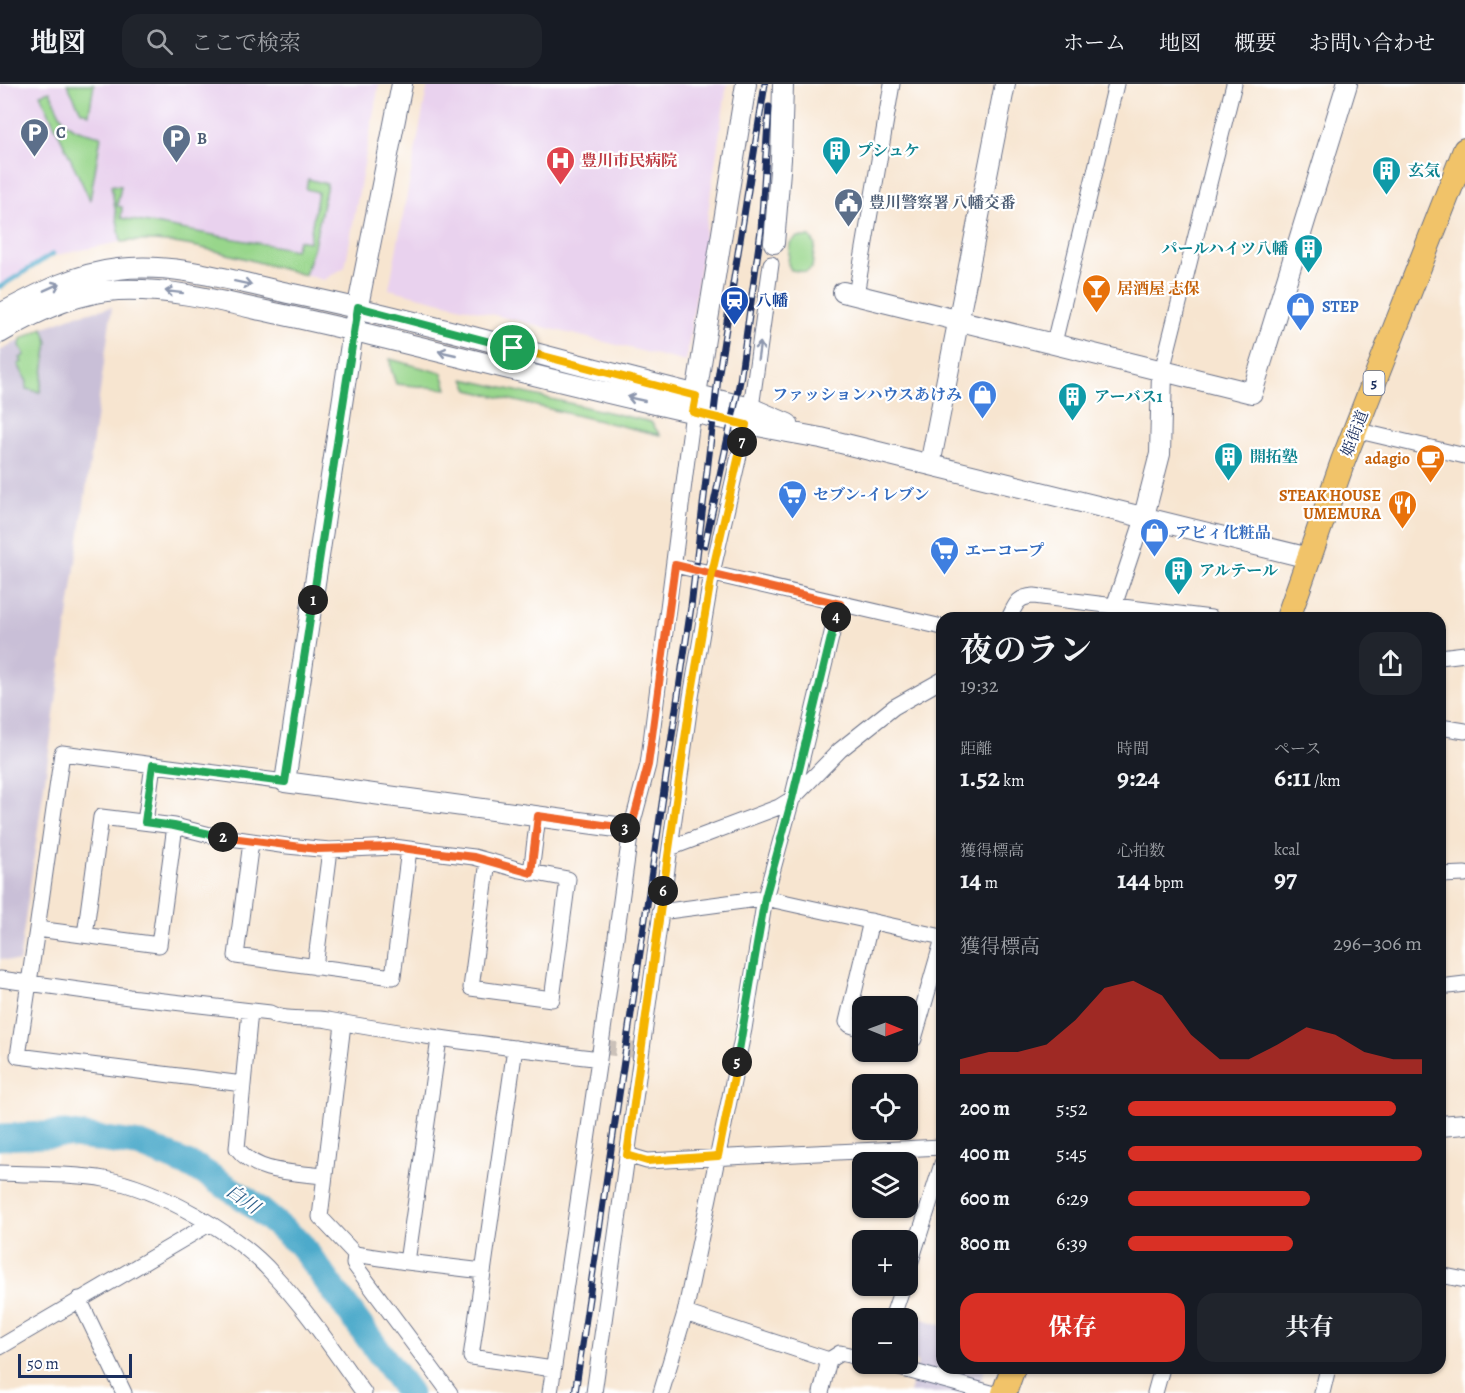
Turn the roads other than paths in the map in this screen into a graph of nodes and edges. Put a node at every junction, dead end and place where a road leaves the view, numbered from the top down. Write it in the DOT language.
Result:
graph roads {
  1 [pos="402,84"];
  2 [pos="746,84"];
  3 [pos="780,84"];
  4 [pos="892,84"];
  5 [pos="1005,84"];
  6 [pos="1116,84"];
  7 [pos="1234,84"];
  8 [pos="1347,84"];
  9 [pos="1465,150"];
  10 [pos="774,243"];
  11 [pos="771,264"];
  12 [pos="850,293"];
  13 [pos="358,307"];
  14 [pos="0,314"];
  15 [pos="959,320"];
  16 [pos="353,331"];
  17 [pos="0,333"];
  18 [pos="1054,343"];
  19 [pos="1162,371"];
  20 [pos="694,404"];
  21 [pos="748,417"];
  22 [pos="1355,430"];
  23 [pos="1465,456"];
  24 [pos="930,465"];
  25 [pos="1144,516"];
  26 [pos="1309,558"];
  27 [pos="675,565"];
  28 [pos="712,573"];
  29 [pos="840,604"];
  30 [pos="1012,612"];
  31 [pos="1112,612"];
  32 [pos="1293,612"];
  33 [pos="936,626"];
  34 [pos="1465,654"];
  35 [pos="1446,656"];
  36 [pos="936,683"];
  37 [pos="1446,728"];
  38 [pos="1465,730"];
  39 [pos="153,765"];
  40 [pos="285,782"];
  41 [pos="792,799"];
  42 [pos="538,816"];
  43 [pos="145,822"];
  44 [pos="174,826"];
  45 [pos="631,829"];
  46 [pos="251,842"];
  47 [pos="670,848"];
  48 [pos="409,849"];
  49 [pos="330,850"];
  50 [pos="488,861"];
  51 [pos="531,873"];
  52 [pos="1465,874"];
  53 [pos="1446,875"];
  54 [pos="765,898"];
  55 [pos="660,912"];
  56 [pos="871,921"];
  57 [pos="37,929"];
  58 [pos="85,935"];
  59 [pos="936,936"];
  60 [pos="936,963"];
  61 [pos="315,967"];
  62 [pos="0,979"];
  63 [pos="29,982"];
  64 [pos="1465,984"];
  65 [pos="1446,986"];
  66 [pos="853,996"];
  67 [pos="852,1001"];
  68 [pos="250,1011"];
  69 [pos="343,1024"];
  70 [pos="918,1025"];
  71 [pos="852,1026"];
  72 [pos="439,1039"];
  73 [pos="515,1048"];
  74 [pos="599,1059"];
  75 [pos="243,1084"];
  76 [pos="1465,1124"];
  77 [pos="1446,1125"];
  78 [pos="936,1147"];
  79 [pos="627,1155"];
  80 [pos="718,1156"];
  81 [pos="0,1173"];
  82 [pos="323,1176"];
  83 [pos="936,1183"];
  84 [pos="209,1224"];
  85 [pos="918,1239"];
  86 [pos="355,1254"];
  87 [pos="407,1262"];
  88 [pos="483,1271"];
  89 [pos="1446,1276"];
  90 [pos="1465,1280"];
  91 [pos="80,1299"];
  92 [pos="686,1313"];
  93 [pos="0,1347"];
  94 [pos="852,1356"];
  95 [pos="829,1360"];
  96 [pos="554,1369"];
  97 [pos="918,1373"];
  98 [pos="1011,1374"];
  99 [pos="1160,1374"];
  100 [pos="1327,1374"];
  101 [pos="124,1393"];
  102 [pos="364,1393"];
  103 [pos="450,1393"];
  104 [pos="550,1393"];
  105 [pos="594,1393"];
  106 [pos="661,1393"];
  107 [pos="821,1393"];
  108 [pos="991,1393"];
  109 [pos="1004,1393"];
  110 [pos="1155,1393"];
  111 [pos="1322,1393"];
  1 -- 13 [label="street"];
  2 -- 20 [label="street"];
  3 -- 10 [label="street"];
  4 -- 12 [label="street"];
  5 -- 15 [label="street"];
  6 -- 18 [label="street"];
  7 -- 19 [label="street"];
  8 -- 19 [label="street"];
  9 -- 22 [label="main road, 姫街道 / 5"];
  21 -- 11 [label="street, one-way"];
  12 -- 15 [label="street"];
  14 -- 13 [label="street, one-way"];
  13 -- 16 [label="street"];
  13 -- 20 [label="street"];
  15 -- 18 [label="street"];
  15 -- 24 [label="street"];
  16 -- 17 [label="street, one-way"];
  20 -- 16 [label="street, one-way"];
  16 -- 40 [label="street"];
  18 -- 19 [label="street"];
  19 -- 25 [label="street"];
  20 -- 21 [label="street"];
  20 -- 27 [label="street"];
  21 -- 24 [label="street"];
  21 -- 28 [label="street"];
  22 -- 23 [label="street"];
  22 -- 26 [label="main road, 姫街道 / 5"];
  24 -- 25 [label="street"];
  25 -- 26 [label="street"];
  25 -- 31 [label="street"];
  26 -- 32 [label="main road, 姫街道 / 5"];
  27 -- 28 [label="street"];
  27 -- 45 [label="street"];
  28 -- 29 [label="street"];
  28 -- 47 [label="street"];
  29 -- 33 [label="street"];
  29 -- 41 [label="street"];
  30 -- 31 [label="street"];
  34 -- 35 [label="street"];
  36 -- 41 [label="street"];
  37 -- 38 [label="street"];
  39 -- 40 [label="street"];
  39 -- 43 [label="street"];
  39 -- 57 [label="street"];
  40 -- 42 [label="street"];
  41 -- 47 [label="street"];
  41 -- 54 [label="street"];
  42 -- 45 [label="street"];
  42 -- 51 [label="street"];
  43 -- 44 [label="street"];
  43 -- 58 [label="street"];
  44 -- 46 [label="street"];
  44 -- 58 [label="street"];
  45 -- 74 [label="street"];
  46 -- 49 [label="street"];
  46 -- 61 [label="street"];
  47 -- 55 [label="street"];
  48 -- 49 [label="street"];
  48 -- 50 [label="street"];
  48 -- 61 [label="street"];
  49 -- 61 [label="street"];
  50 -- 51 [label="street"];
  50 -- 51 [label="street"];
  52 -- 53 [label="street"];
  54 -- 55 [label="street"];
  54 -- 56 [label="street"];
  54 -- 80 [label="street"];
  55 -- 79 [label="street"];
  56 -- 59 [label="street"];
  56 -- 66 [label="street"];
  57 -- 58 [label="street"];
  57 -- 63 [label="street"];
  60 -- 70 [label="street"];
  62 -- 63 [label="street"];
  63 -- 68 [label="street"];
  63 -- 75 [label="street"];
  64 -- 65 [label="street"];
  67 -- 71 [label="street"];
  68 -- 69 [label="street"];
  68 -- 75 [label="street"];
  69 -- 72 [label="street"];
  69 -- 82 [label="street"];
  72 -- 73 [label="street"];
  72 -- 87 [label="street"];
  73 -- 74 [label="street"];
  73 -- 88 [label="street"];
  74 -- 96 [label="street"];
  75 -- 82 [label="street"];
  76 -- 77 [label="street"];
  78 -- 80 [label="street"];
  79 -- 80 [label="street"];
  79 -- 105 [label="street"];
  80 -- 92 [label="street"];
  81 -- 84 [label="street"];
  82 -- 86 [label="street"];
  83 -- 85 [label="street"];
  84 -- 91 [label="street"];
  84 -- 102 [label="street"];
  86 -- 87 [label="street"];
  86 -- 103 [label="street"];
  87 -- 88 [label="street"];
  88 -- 96 [label="street"];
  89 -- 90 [label="street"];
  91 -- 93 [label="street"];
  91 -- 101 [label="street"];
  92 -- 95 [label="street"];
  92 -- 106 [label="street"];
  94 -- 95 [label="street"];
  95 -- 107 [label="street"];
  96 -- 104 [label="street"];
  97 -- 108 [label="street"];
  98 -- 109 [label="main road"];
  99 -- 110 [label="street"];
  100 -- 111 [label="street"];
}
